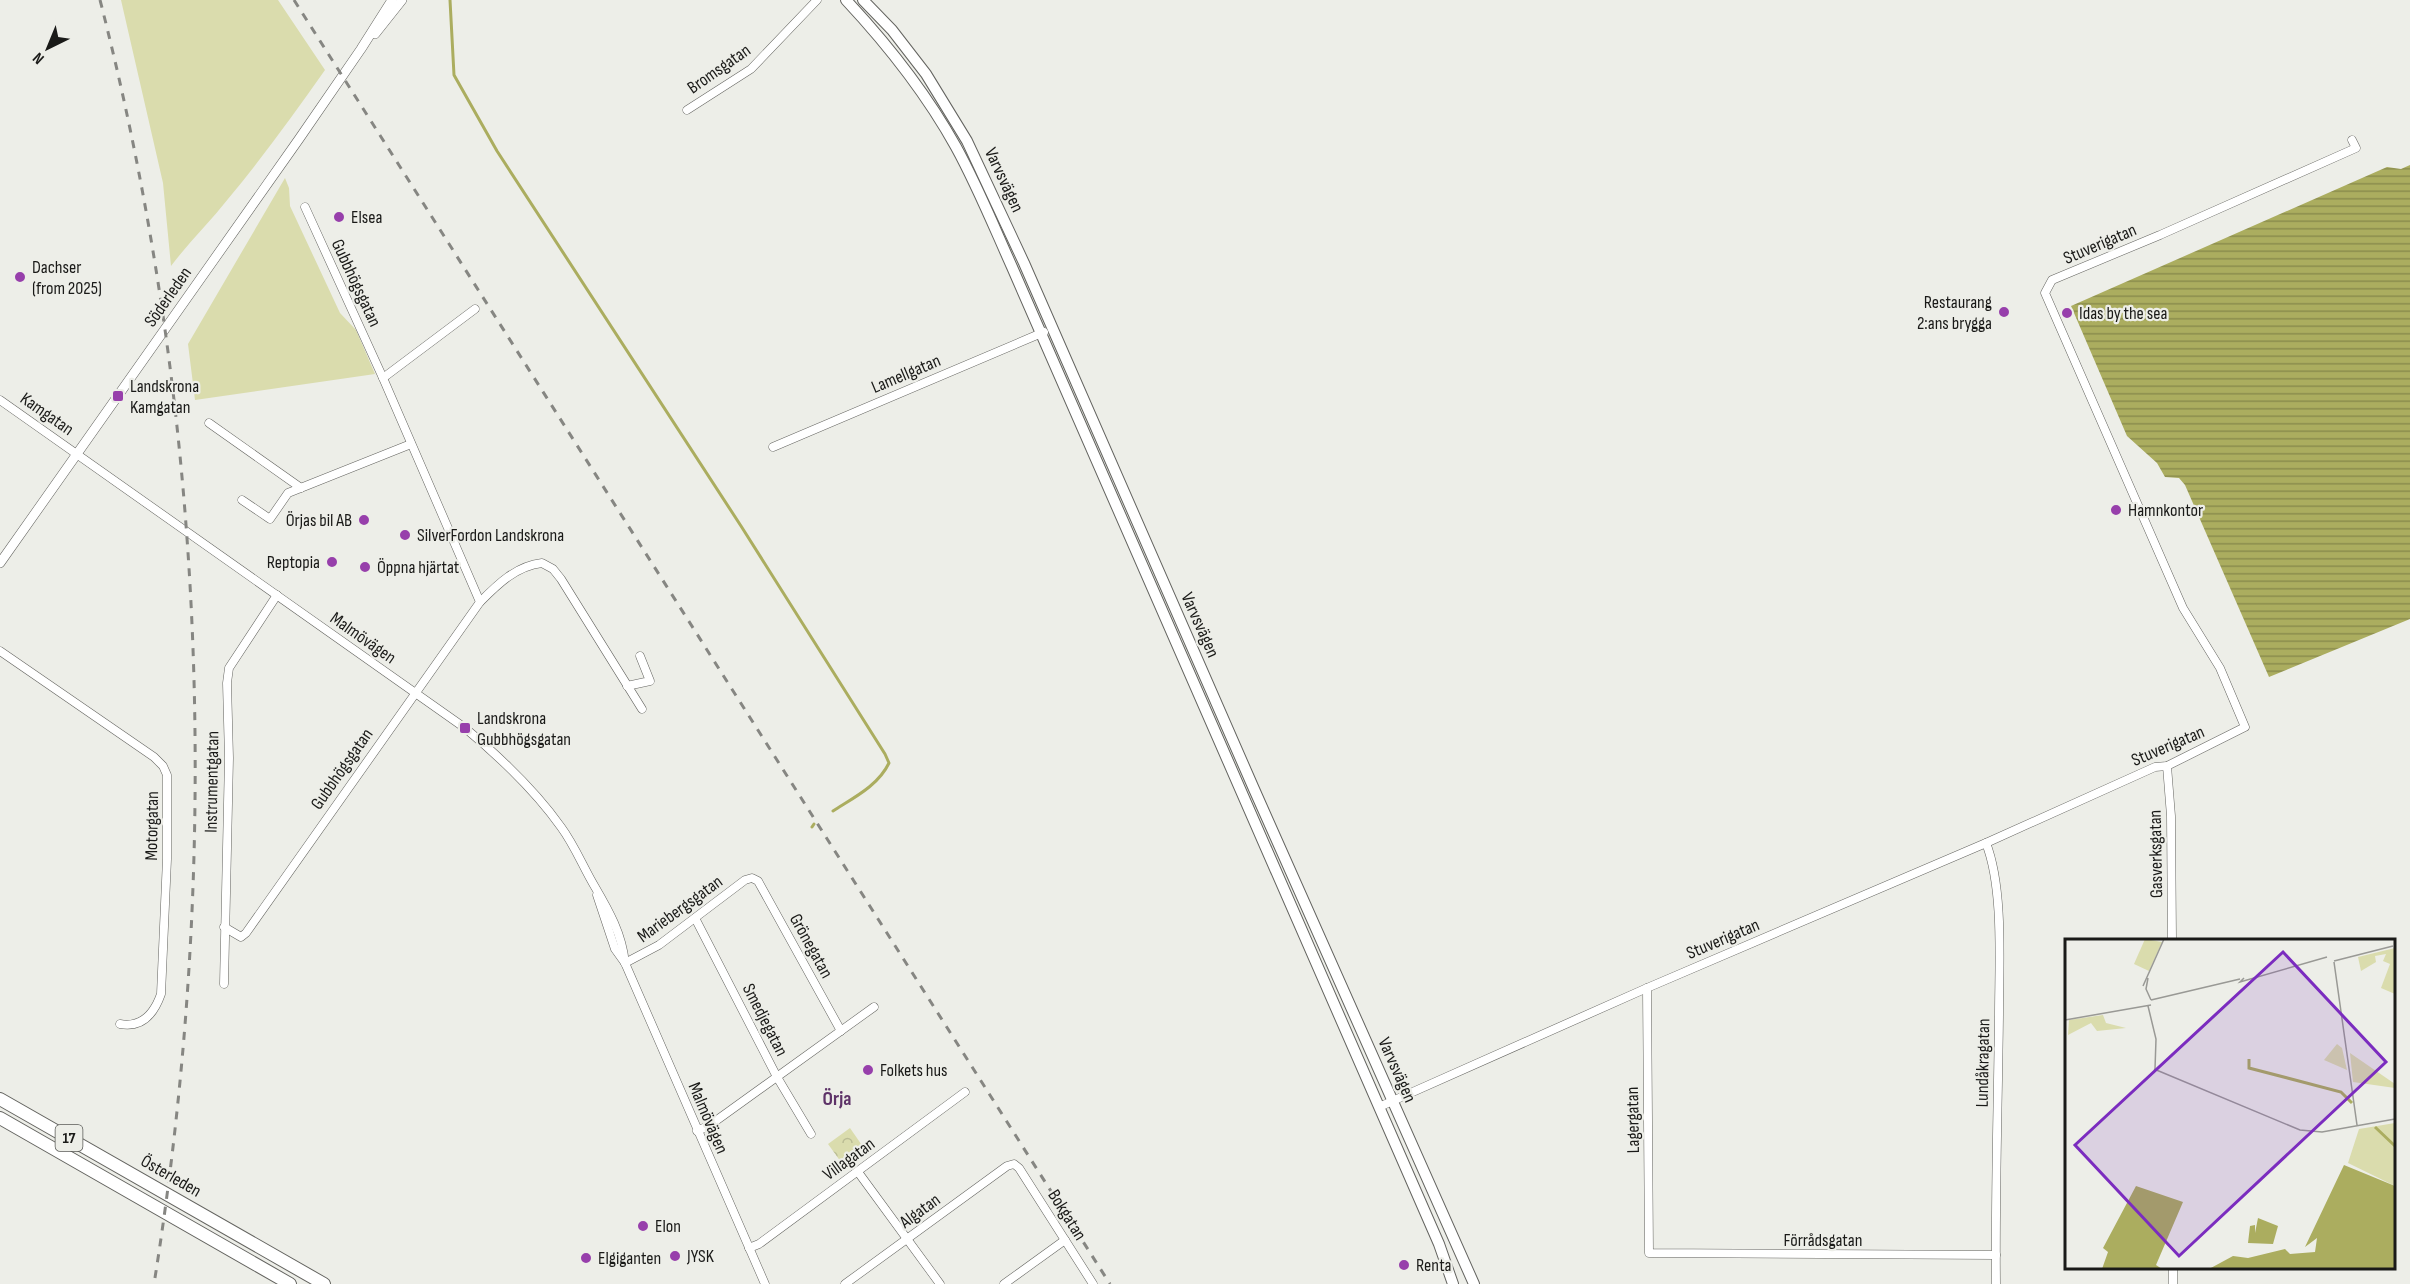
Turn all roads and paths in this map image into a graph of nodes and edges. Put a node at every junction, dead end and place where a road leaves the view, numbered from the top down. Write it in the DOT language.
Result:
graph roads {
  1 [pos="392,0"];
  2 [pos="402,0"];
  3 [pos="817,0"];
  4 [pos="846,0"];
  5 [pos="863,0"];
  6 [pos="361,49"];
  7 [pos="687,110"];
  8 [pos="2357,144"];
  9 [pos="305,207"];
  10 [pos="475,309"];
  11 [pos="1051,329"];
  12 [pos="1040,334"];
  13 [pos="383,378"];
  14 [pos="0,400"];
  15 [pos="209,423"];
  16 [pos="411,444"];
  17 [pos="773,447"];
  18 [pos="77,453"];
  19 [pos="301,488"];
  20 [pos="242,500"];
  21 [pos="0,563"];
  22 [pos="277,595"];
  23 [pos="480,602"];
  24 [pos="0,651"];
  25 [pos="640,656"];
  26 [pos="627,686"];
  27 [pos="415,692"];
  28 [pos="642,709"];
  29 [pos="2167,766"];
  30 [pos="1986,843"];
  31 [pos="752,878"];
  32 [pos="695,918"];
  33 [pos="224,927"];
  34 [pos="2172,939"];
  35 [pos="625,963"];
  36 [pos="224,984"];
  37 [pos="1647,988"];
  38 [pos="874,1007"];
  39 [pos="120,1024"];
  40 [pos="842,1031"];
  41 [pos="777,1077"];
  42 [pos="965,1092"];
  43 [pos="0,1099"];
  44 [pos="1393,1102"];
  45 [pos="1379,1107"];
  46 [pos="0,1118"];
  47 [pos="697,1131"];
  48 [pos="811,1134"];
  49 [pos="1014,1164"];
  50 [pos="858,1172"];
  51 [pos="907,1239"];
  52 [pos="1065,1240"];
  53 [pos="1439,1244"];
  54 [pos="749,1248"];
  55 [pos="1649,1253"];
  56 [pos="1996,1255"];
  57 [pos="290,1284"];
  58 [pos="324,1284"];
  59 [pos="765,1284"];
  60 [pos="844,1284"];
  61 [pos="940,1284"];
  62 [pos="1005,1284"];
  63 [pos="1093,1284"];
  64 [pos="1453,1284"];
  65 [pos="1461,1284"];
  66 [pos="1474,1284"];
  67 [pos="1996,1284"];
  1 -- 6 [label="street, Söderleden"];
  2 -- 6 [label="street, Söderleden"];
  3 -- 7 [label="street, Bromsgatan"];
  4 -- 12 [label="main road, Varvsvägen"];
  5 -- 11 [label="main road, Varvsvägen"];
  6 -- 18 [label="street, Söderleden"];
  8 -- 29 [label="street, Stuverigatan"];
  9 -- 13 [label="street, Gubbhögsgatan"];
  10 -- 13 [label="street"];
  11 -- 12 [label="street, Lamellgatan"];
  11 -- 44 [label="main road, Varvsvägen"];
  12 -- 17 [label="street, Lamellgatan"];
  12 -- 45 [label="main road, Varvsvägen"];
  13 -- 16 [label="street, Gubbhögsgatan"];
  14 -- 18 [label="street, Kamgatan"];
  15 -- 19 [label="street"];
  16 -- 19 [label="street"];
  16 -- 23 [label="street, Gubbhögsgatan"];
  18 -- 21 [label="street, Söderleden"];
  18 -- 22 [label="street, Malmövägen"];
  19 -- 20 [label="street"];
  22 -- 27 [label="street, Malmövägen"];
  22 -- 33 [label="street, Instrumentgatan"];
  23 -- 26 [label="street, Gubbhögsgatan"];
  23 -- 27 [label="street, Gubbhögsgatan"];
  24 -- 39 [label="street, Motorgatan"];
  25 -- 26 [label="street"];
  26 -- 28 [label="street, Gubbhögsgatan"];
  27 -- 33 [label="street, Gubbhögsgatan"];
  27 -- 35 [label="street, Malmövägen"];
  29 -- 30 [label="street, Stuverigatan"];
  29 -- 34 [label="street, Gasverksgatan"];
  30 -- 37 [label="street, Stuverigatan"];
  30 -- 56 [label="street, Lundåkragatan"];
  31 -- 32 [label="street, Mariebergsgatan"];
  31 -- 40 [label="street, Grönegatan"];
  32 -- 35 [label="street, Mariebergsgatan"];
  32 -- 41 [label="street, Smedjegatan"];
  33 -- 36 [label="street, Instrumentgatan"];
  35 -- 47 [label="street, Malmövägen"];
  37 -- 44 [label="street, Stuverigatan"];
  37 -- 55 [label="street, Lagergatan"];
  38 -- 40 [label="street"];
  40 -- 41 [label="street"];
  41 -- 47 [label="street"];
  41 -- 48 [label="street, Smedjegatan"];
  42 -- 50 [label="street, Villagatan"];
  43 -- 58 [label="main road, Österleden / 17"];
  44 -- 45 [label="street, Stuverigatan"];
  44 -- 66 [label="main road, Varvsvägen"];
  45 -- 53 [label="main road, Varvsvägen"];
  46 -- 57 [label="main road, Österleden / 17"];
  47 -- 54 [label="street, Malmövägen"];
  49 -- 51 [label="street, Algatan"];
  49 -- 52 [label="street, Bokgatan"];
  50 -- 51 [label="street"];
  50 -- 54 [label="street, Villagatan"];
  51 -- 60 [label="street, Algatan"];
  51 -- 61 [label="street"];
  52 -- 62 [label="street"];
  52 -- 63 [label="street, Bokgatan"];
  53 -- 64 [label="main road, Varvsvägen"];
  53 -- 65 [label="main road, Varvsvägen"];
  54 -- 59 [label="street, Malmövägen"];
  55 -- 56 [label="street, Förrådsgatan"];
  56 -- 67 [label="street, Lundåkragatan"];
}
